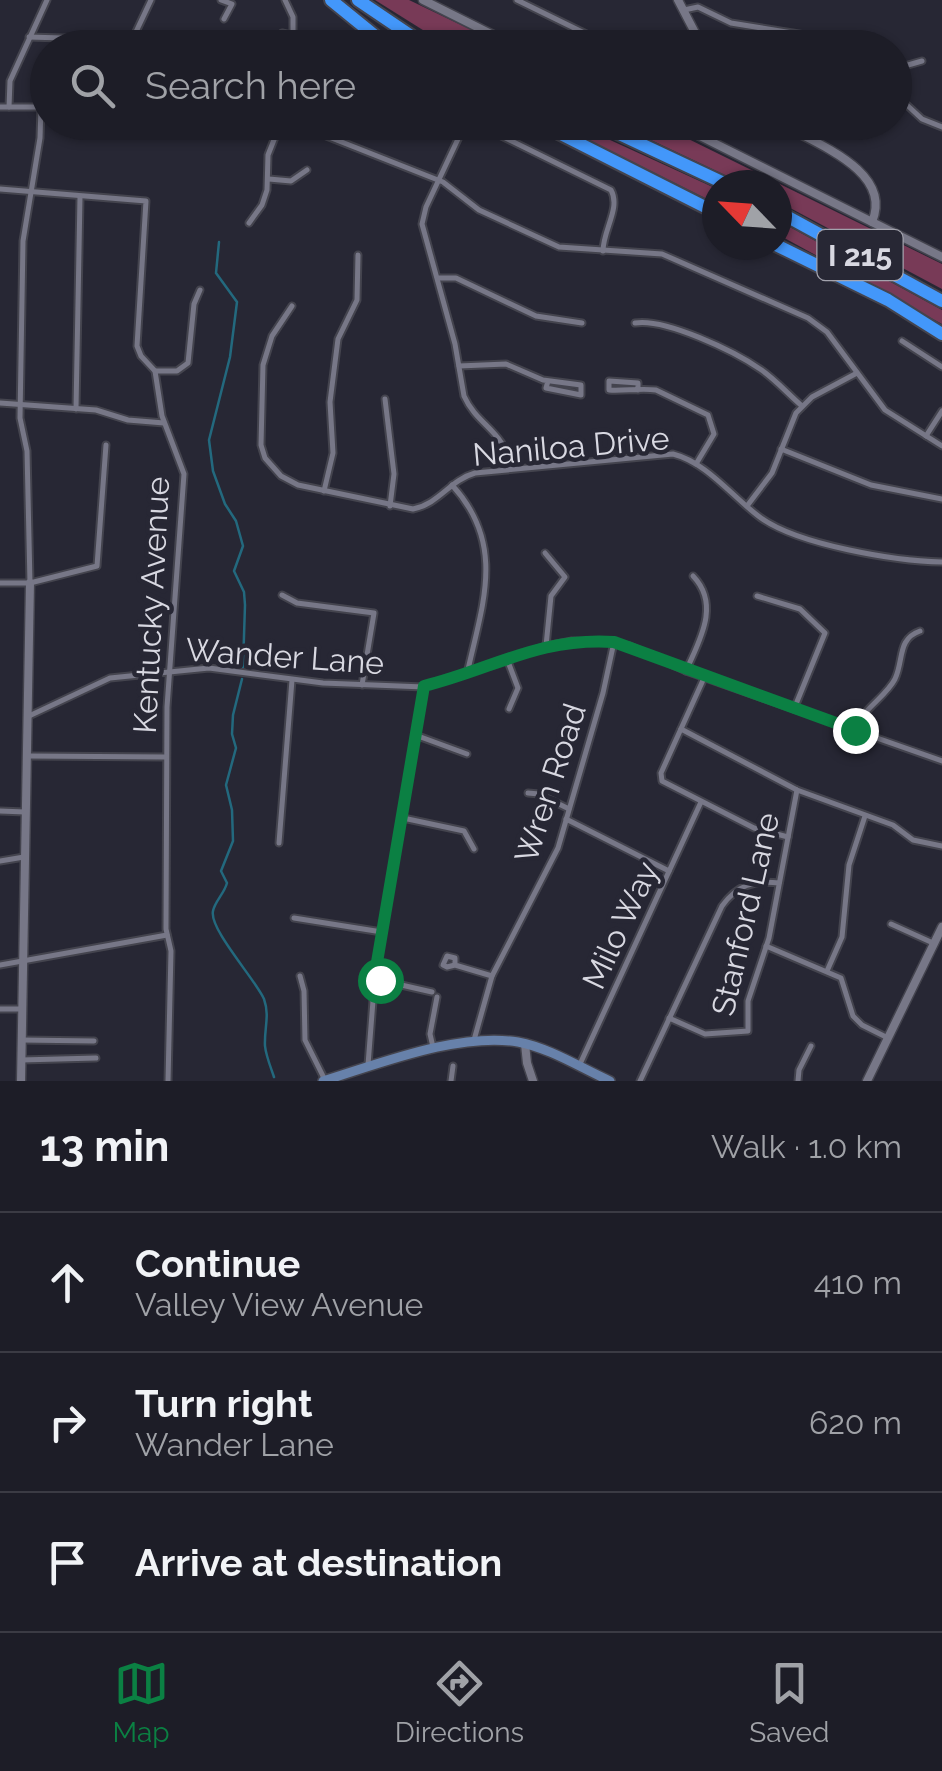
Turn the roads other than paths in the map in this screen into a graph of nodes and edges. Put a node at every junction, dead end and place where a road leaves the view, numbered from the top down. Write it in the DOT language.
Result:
graph roads {
  1 [pos="47,0"];
  2 [pos="152,0"];
  3 [pos="221,0"];
  4 [pos="285,0"];
  5 [pos="329,0"];
  6 [pos="358,0"];
  7 [pos="422,0"];
  8 [pos="517,0"];
  9 [pos="678,0"];
  10 [pos="684,10"];
  11 [pos="224,19"];
  12 [pos="33,30"];
  13 [pos="137,30"];
  14 [pos="292,30"];
  15 [pos="366,30"];
  16 [pos="402,30"];
  17 [pos="483,30"];
  18 [pos="578,30"];
  19 [pos="694,30"];
  20 [pos="771,30"];
  21 [pos="29,38"];
  22 [pos="922,61"];
  23 [pos="912,64"];
  24 [pos="0,107"];
  25 [pos="10,107"];
  26 [pos="30,107"];
  27 [pos="912,110"];
  28 [pos="942,127"];
  29 [pos="40,140"];
  30 [pos="274,140"];
  31 [pos="337,140"];
  32 [pos="460,140"];
  33 [pos="509,140"];
  34 [pos="573,140"];
  35 [pos="632,140"];
  36 [pos="708,140"];
  37 [pos="807,140"];
  38 [pos="308,170"];
  39 [pos="702,173"];
  40 [pos="269,179"];
  41 [pos="439,180"];
  42 [pos="0,189"];
  43 [pos="30,191"];
  44 [pos="80,196"];
  45 [pos="702,205"];
  46 [pos="792,219"];
  47 [pos="249,222"];
  48 [pos="872,222"];
  49 [pos="603,251"];
  50 [pos="792,253"];
  51 [pos="358,255"];
  52 [pos="942,256"];
  53 [pos="439,278"];
  54 [pos="200,290"];
  55 [pos="942,302"];
  56 [pos="292,306"];
  57 [pos="582,323"];
  58 [pos="635,323"];
  59 [pos="942,334"];
  60 [pos="902,341"];
  61 [pos="459,366"];
  62 [pos="942,367"];
  63 [pos="154,371"];
  64 [pos="856,374"];
  65 [pos="546,380"];
  66 [pos="638,390"];
  67 [pos="386,399"];
  68 [pos="0,404"];
  69 [pos="20,405"];
  70 [pos="802,406"];
  71 [pos="76,409"];
  72 [pos="942,411"];
  73 [pos="164,422"];
  74 [pos="926,436"];
  75 [pos="106,445"];
  76 [pos="942,446"];
  77 [pos="781,449"];
  78 [pos="696,464"];
  79 [pos="511,469"];
  80 [pos="452,485"];
  81 [pos="324,491"];
  82 [pos="942,500"];
  83 [pos="390,506"];
  84 [pos="747,506"];
  85 [pos="545,553"];
  86 [pos="942,562"];
  87 [pos="693,576"];
  88 [pos="30,582"];
  89 [pos="0,583"];
  90 [pos="282,595"];
  91 [pos="758,596"];
  92 [pos="920,631"];
  93 [pos="614,642"];
  94 [pos="546,646"];
  95 [pos="507,659"];
  96 [pos="170,671"];
  97 [pos="686,671"];
  98 [pos="466,674"];
  99 [pos="704,678"];
  100 [pos="292,680"];
  101 [pos="362,685"];
  102 [pos="424,686"];
  103 [pos="510,709"];
  104 [pos="794,709"];
  105 [pos="26,717"];
  106 [pos="680,729"];
  107 [pos="855,730"];
  108 [pos="418,736"];
  109 [pos="467,754"];
  110 [pos="26,756"];
  111 [pos="166,757"];
  112 [pos="942,761"];
  113 [pos="796,790"];
  114 [pos="528,793"];
  115 [pos="701,802"];
  116 [pos="569,809"];
  117 [pos="0,811"];
  118 [pos="25,812"];
  119 [pos="866,815"];
  120 [pos="403,818"];
  121 [pos="566,820"];
  122 [pos="788,837"];
  123 [pos="279,843"];
  124 [pos="942,846"];
  125 [pos="474,848"];
  126 [pos="24,857"];
  127 [pos="0,861"];
  128 [pos="669,871"];
  129 [pos="779,883"];
  130 [pos="294,918"];
  131 [pos="891,924"];
  132 [pos="942,927"];
  133 [pos="382,932"];
  134 [pos="168,935"];
  135 [pos="934,944"];
  136 [pos="766,946"];
  137 [pos="23,962"];
  138 [pos="0,965"];
  139 [pos="455,965"];
  140 [pos="826,971"];
  141 [pos="300,976"];
  142 [pos="492,976"];
  143 [pos="374,979"];
  144 [pos="22,1009"];
  145 [pos="0,1010"];
  146 [pos="669,1018"];
  147 [pos="888,1038"];
  148 [pos="22,1040"];
  149 [pos="94,1041"];
  150 [pos="473,1043"];
  151 [pos="525,1044"];
  152 [pos="811,1046"];
  153 [pos="433,1050"];
  154 [pos="96,1058"];
  155 [pos="22,1060"];
  156 [pos="453,1066"];
  157 [pos="578,1066"];
  158 [pos="368,1068"];
  159 [pos="20,1081"];
  160 [pos="168,1081"];
  161 [pos="324,1081"];
  162 [pos="451,1081"];
  163 [pos="533,1081"];
  164 [pos="610,1081"];
  165 [pos="640,1081"];
  166 [pos="798,1081"];
  167 [pos="867,1081"];
  1 -- 12 [label="street"];
  2 -- 13 [label="street"];
  3 -- 11 [label="street"];
  4 -- 14 [label="street"];
  5 -- 15 [label="highway"];
  6 -- 16 [label="highway"];
  7 -- 17 [label="street"];
  8 -- 18 [label="street"];
  9 -- 10 [label="street"];
  10 -- 19 [label="street"];
  10 -- 20 [label="street"];
  21 -- 25 [label="street"];
  22 -- 23 [label="street"];
  24 -- 25 [label="street"];
  25 -- 26 [label="street"];
  27 -- 28 [label="street"];
  29 -- 43 [label="street"];
  30 -- 40 [label="street"];
  31 -- 41 [label="street"];
  32 -- 41 [label="street"];
  33 -- 49 [label="street"];
  34 -- 45 [label="highway"];
  35 -- 39 [label="highway"];
  36 -- 48 [label="street"];
  37 -- 48 [label="street"];
  38 -- 40 [label="street"];
  40 -- 47 [label="street"];
  41 -- 49 [label="street"];
  41 -- 53 [label="street"];
  42 -- 43 [label="street"];
  43 -- 44 [label="street"];
  43 -- 69 [label="street"];
  44 -- 63 [label="street, Kentucky Avenue"];
  44 -- 71 [label="street"];
  46 -- 55 [label="highway, I 215"];
  48 -- 52 [label="street"];
  49 -- 64 [label="street"];
  50 -- 59 [label="highway, I 215"];
  51 -- 81 [label="street"];
  53 -- 57 [label="street"];
  53 -- 61 [label="street"];
  54 -- 63 [label="street"];
  56 -- 81 [label="street, Naniloa Drive"];
  58 -- 70 [label="street"];
  60 -- 62 [label="street"];
  61 -- 65 [label="street"];
  61 -- 79 [label="street"];
  63 -- 73 [label="street, Kentucky Avenue"];
  64 -- 70 [label="street"];
  64 -- 74 [label="street"];
  65 -- 65 [label="street"];
  66 -- 66 [label="street"];
  66 -- 78 [label="street"];
  67 -- 83 [label="street"];
  68 -- 69 [label="street"];
  69 -- 71 [label="street"];
  69 -- 88 [label="street"];
  70 -- 77 [label="street"];
  71 -- 73 [label="street"];
  72 -- 74 [label="street"];
  73 -- 96 [label="street, Kentucky Avenue"];
  74 -- 76 [label="street"];
  75 -- 88 [label="street"];
  77 -- 82 [label="street"];
  77 -- 84 [label="street"];
  78 -- 79 [label="street, Naniloa Drive"];
  78 -- 84 [label="street, Naniloa Drive"];
  79 -- 80 [label="street, Naniloa Drive"];
  80 -- 83 [label="street, Naniloa Drive"];
  80 -- 98 [label="street"];
  81 -- 83 [label="street, Naniloa Drive"];
  84 -- 86 [label="street, Naniloa Drive"];
  85 -- 94 [label="street"];
  87 -- 97 [label="street"];
  88 -- 89 [label="street"];
  88 -- 105 [label="street"];
  90 -- 101 [label="street"];
  91 -- 104 [label="street"];
  92 -- 107 [label="street"];
  93 -- 94 [label="street, Wander Lane"];
  93 -- 97 [label="street, Wander Lane"];
  93 -- 116 [label="street, Wren Road"];
  94 -- 95 [label="street, Wander Lane"];
  95 -- 98 [label="street, Wander Lane"];
  95 -- 103 [label="street"];
  96 -- 100 [label="street, Wander Lane"];
  96 -- 105 [label="street, Wander Lane"];
  96 -- 111 [label="street, Kentucky Avenue"];
  97 -- 99 [label="street, Wander Lane"];
  98 -- 102 [label="street, Wander Lane"];
  99 -- 104 [label="street, Wander Lane"];
  99 -- 106 [label="street"];
  100 -- 101 [label="street, Wander Lane"];
  100 -- 123 [label="street"];
  101 -- 102 [label="street, Wander Lane"];
  102 -- 108 [label="street"];
  104 -- 107 [label="street, Wander Lane"];
  105 -- 110 [label="street"];
  106 -- 113 [label="street"];
  106 -- 115 [label="street"];
  107 -- 112 [label="street, Wander Lane"];
  108 -- 109 [label="street"];
  108 -- 120 [label="street"];
  110 -- 111 [label="street"];
  110 -- 118 [label="street"];
  111 -- 134 [label="street, Kentucky Avenue"];
  113 -- 119 [label="street"];
  113 -- 122 [label="street, Stanford Lane"];
  114 -- 116 [label="street"];
  115 -- 122 [label="street"];
  115 -- 128 [label="street, Milo Way"];
  116 -- 121 [label="street, Wren Road"];
  117 -- 118 [label="street"];
  118 -- 126 [label="street"];
  119 -- 124 [label="street"];
  119 -- 140 [label="street"];
  120 -- 125 [label="street"];
  120 -- 133 [label="street"];
  121 -- 128 [label="street"];
  121 -- 142 [label="street, Wren Road"];
  122 -- 129 [label="street, Stanford Lane"];
  126 -- 127 [label="street"];
  126 -- 137 [label="street"];
  128 -- 157 [label="street, Milo Way"];
  129 -- 136 [label="street, Stanford Lane"];
  129 -- 146 [label="street"];
  130 -- 133 [label="street"];
  131 -- 135 [label="street"];
  132 -- 135 [label="street"];
  133 -- 143 [label="street"];
  134 -- 137 [label="street"];
  134 -- 160 [label="street, Kentucky Avenue"];
  135 -- 147 [label="street"];
  136 -- 140 [label="street"];
  136 -- 146 [label="street, Stanford Lane"];
  137 -- 138 [label="street"];
  137 -- 144 [label="street"];
  139 -- 142 [label="street"];
  140 -- 147 [label="street"];
  141 -- 161 [label="street"];
  142 -- 150 [label="street, Wren Road"];
  143 -- 153 [label="street"];
  143 -- 158 [label="street"];
  144 -- 145 [label="street"];
  144 -- 148 [label="street"];
  146 -- 165 [label="street"];
  147 -- 167 [label="street"];
  148 -- 149 [label="street"];
  148 -- 155 [label="street"];
  150 -- 151 [label="main road"];
  150 -- 153 [label="main road"];
  151 -- 157 [label="main road"];
  151 -- 163 [label="street"];
  152 -- 166 [label="street"];
  153 -- 158 [label="main road"];
  154 -- 155 [label="street"];
  155 -- 159 [label="street"];
  156 -- 162 [label="street"];
  157 -- 164 [label="main road"];
  158 -- 161 [label="main road"];
}
